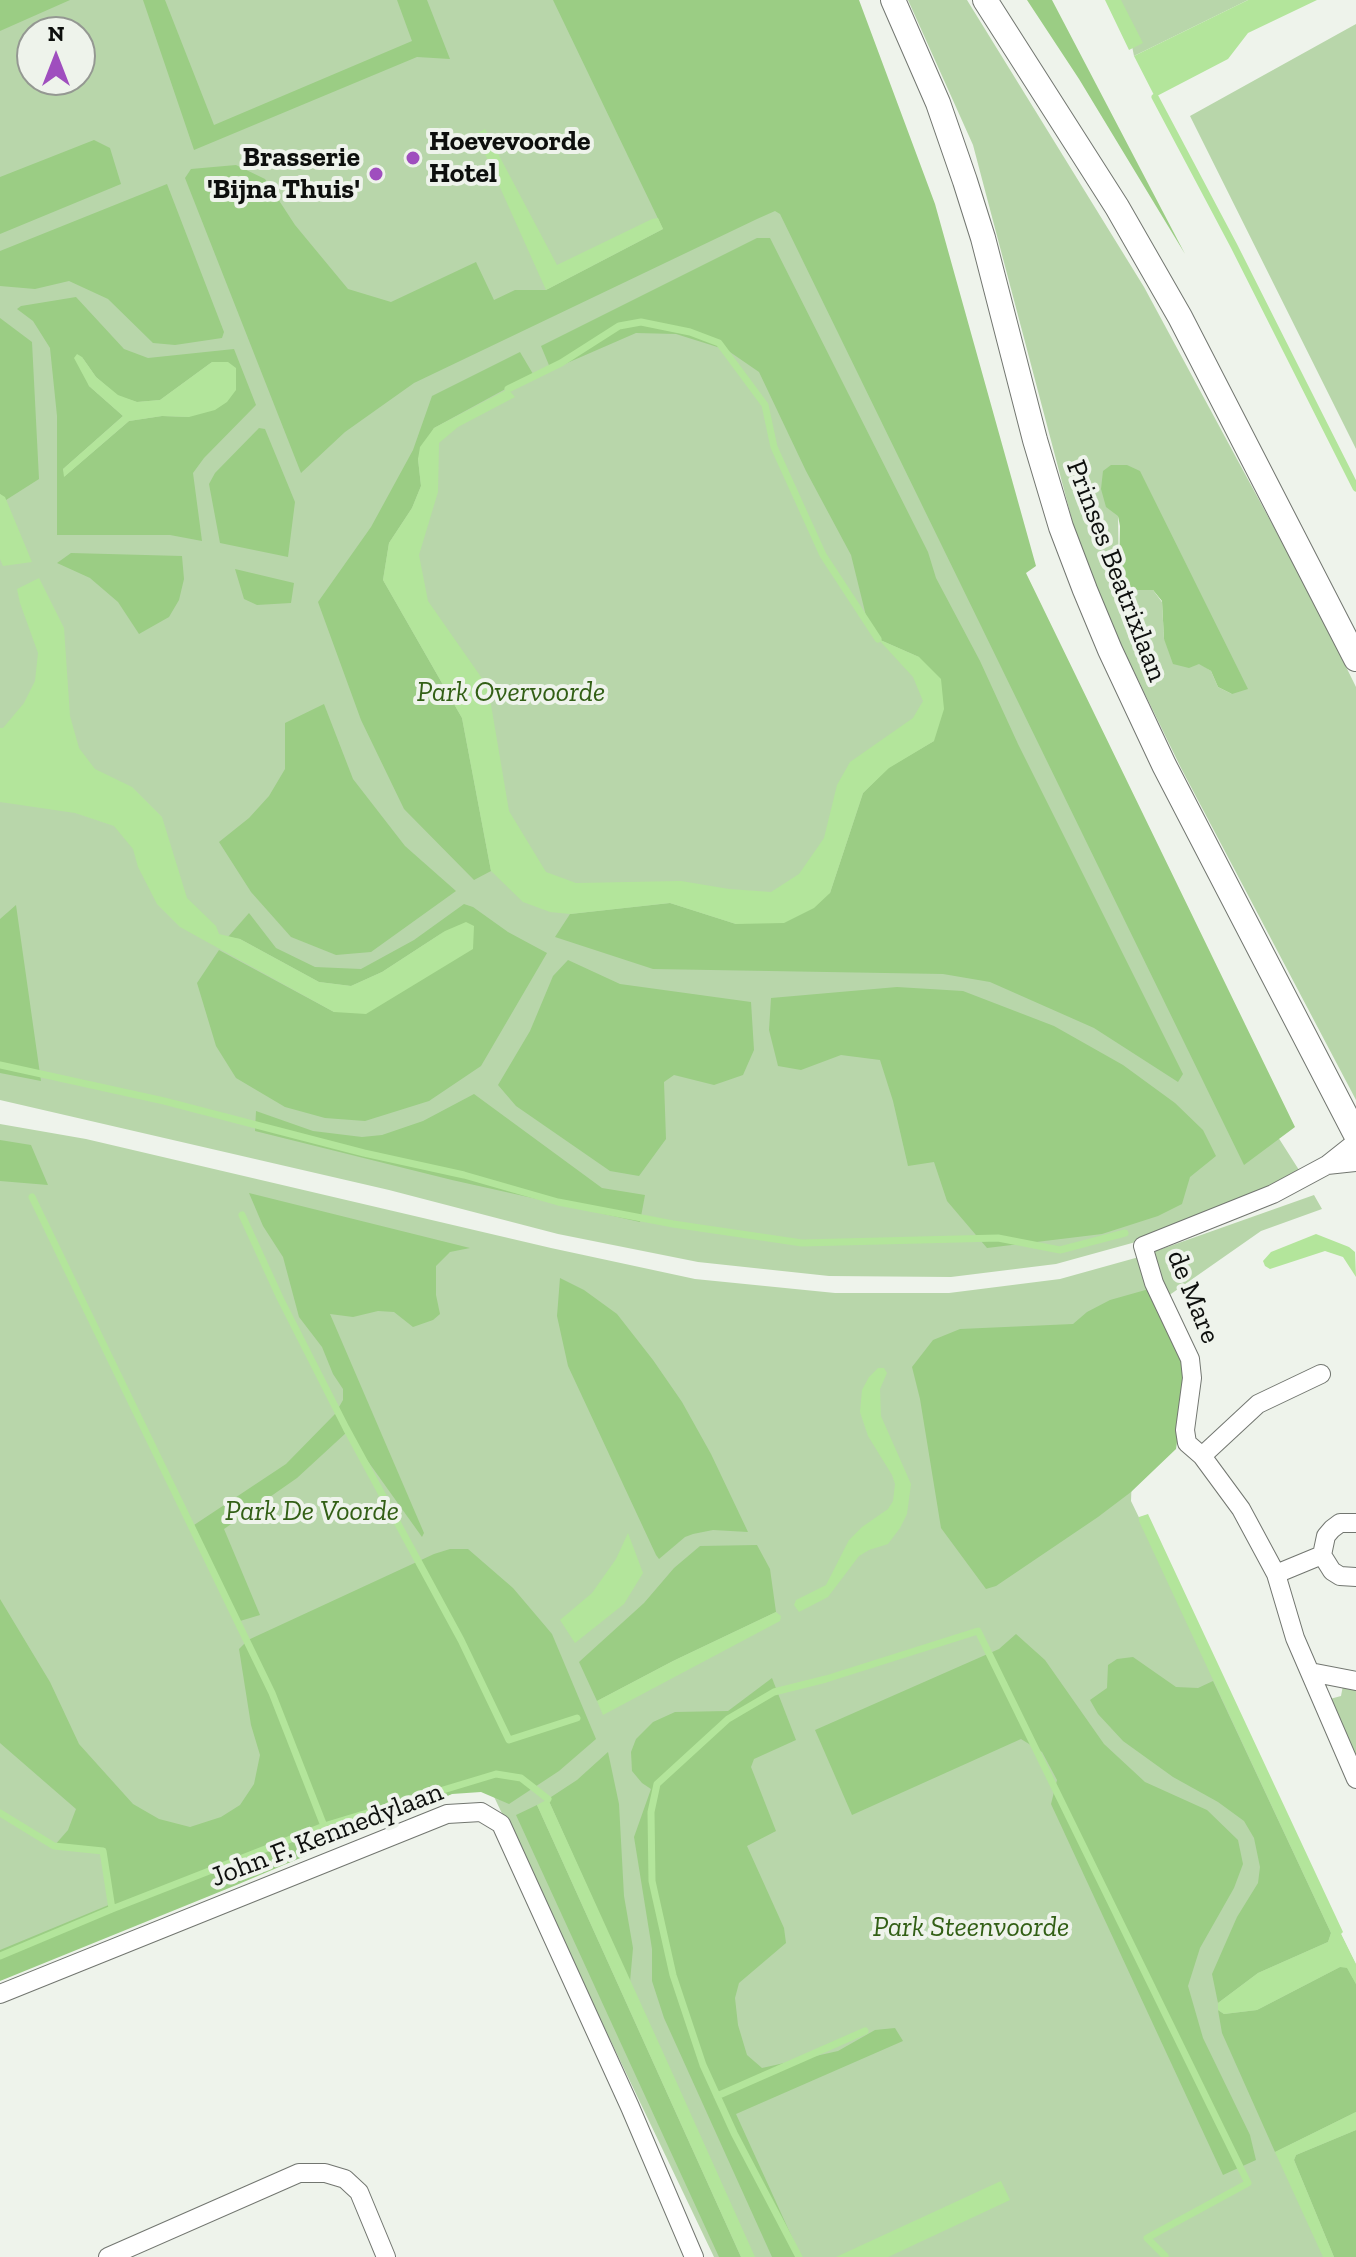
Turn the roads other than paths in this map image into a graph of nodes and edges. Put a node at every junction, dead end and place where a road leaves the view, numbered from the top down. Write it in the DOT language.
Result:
graph roads {
  1 [pos="893,0"];
  2 [pos="985,0"];
  3 [pos="1356,659"];
  4 [pos="1356,1135"];
  5 [pos="1356,1142"];
  6 [pos="1356,1162"];
  7 [pos="1327,1165"];
  8 [pos="1321,1374"];
  9 [pos="1202,1456"];
  10 [pos="1356,1523"];
  11 [pos="1322,1555"];
  12 [pos="1276,1574"];
  13 [pos="1356,1577"];
  14 [pos="1310,1672"];
  15 [pos="1356,1681"];
  16 [pos="1356,1779"];
  17 [pos="0,1994"];
  18 [pos="108,2257"];
  19 [pos="386,2257"];
  20 [pos="694,2257"];
  1 -- 4 [label="main road, Prinses Beatrixlaan"];
  2 -- 3 [label="main road"];
  5 -- 7 [label="street"];
  6 -- 7 [label="street"];
  7 -- 9 [label="street, de Mare"];
  8 -- 9 [label="street"];
  9 -- 12 [label="street, de Mare"];
  10 -- 11 [label="street"];
  11 -- 12 [label="street"];
  11 -- 13 [label="street"];
  12 -- 14 [label="street, de Mare"];
  14 -- 15 [label="street"];
  14 -- 16 [label="street, de Mare"];
  17 -- 20 [label="street, John F. Kennedylaan"];
  18 -- 19 [label="street"];
}
